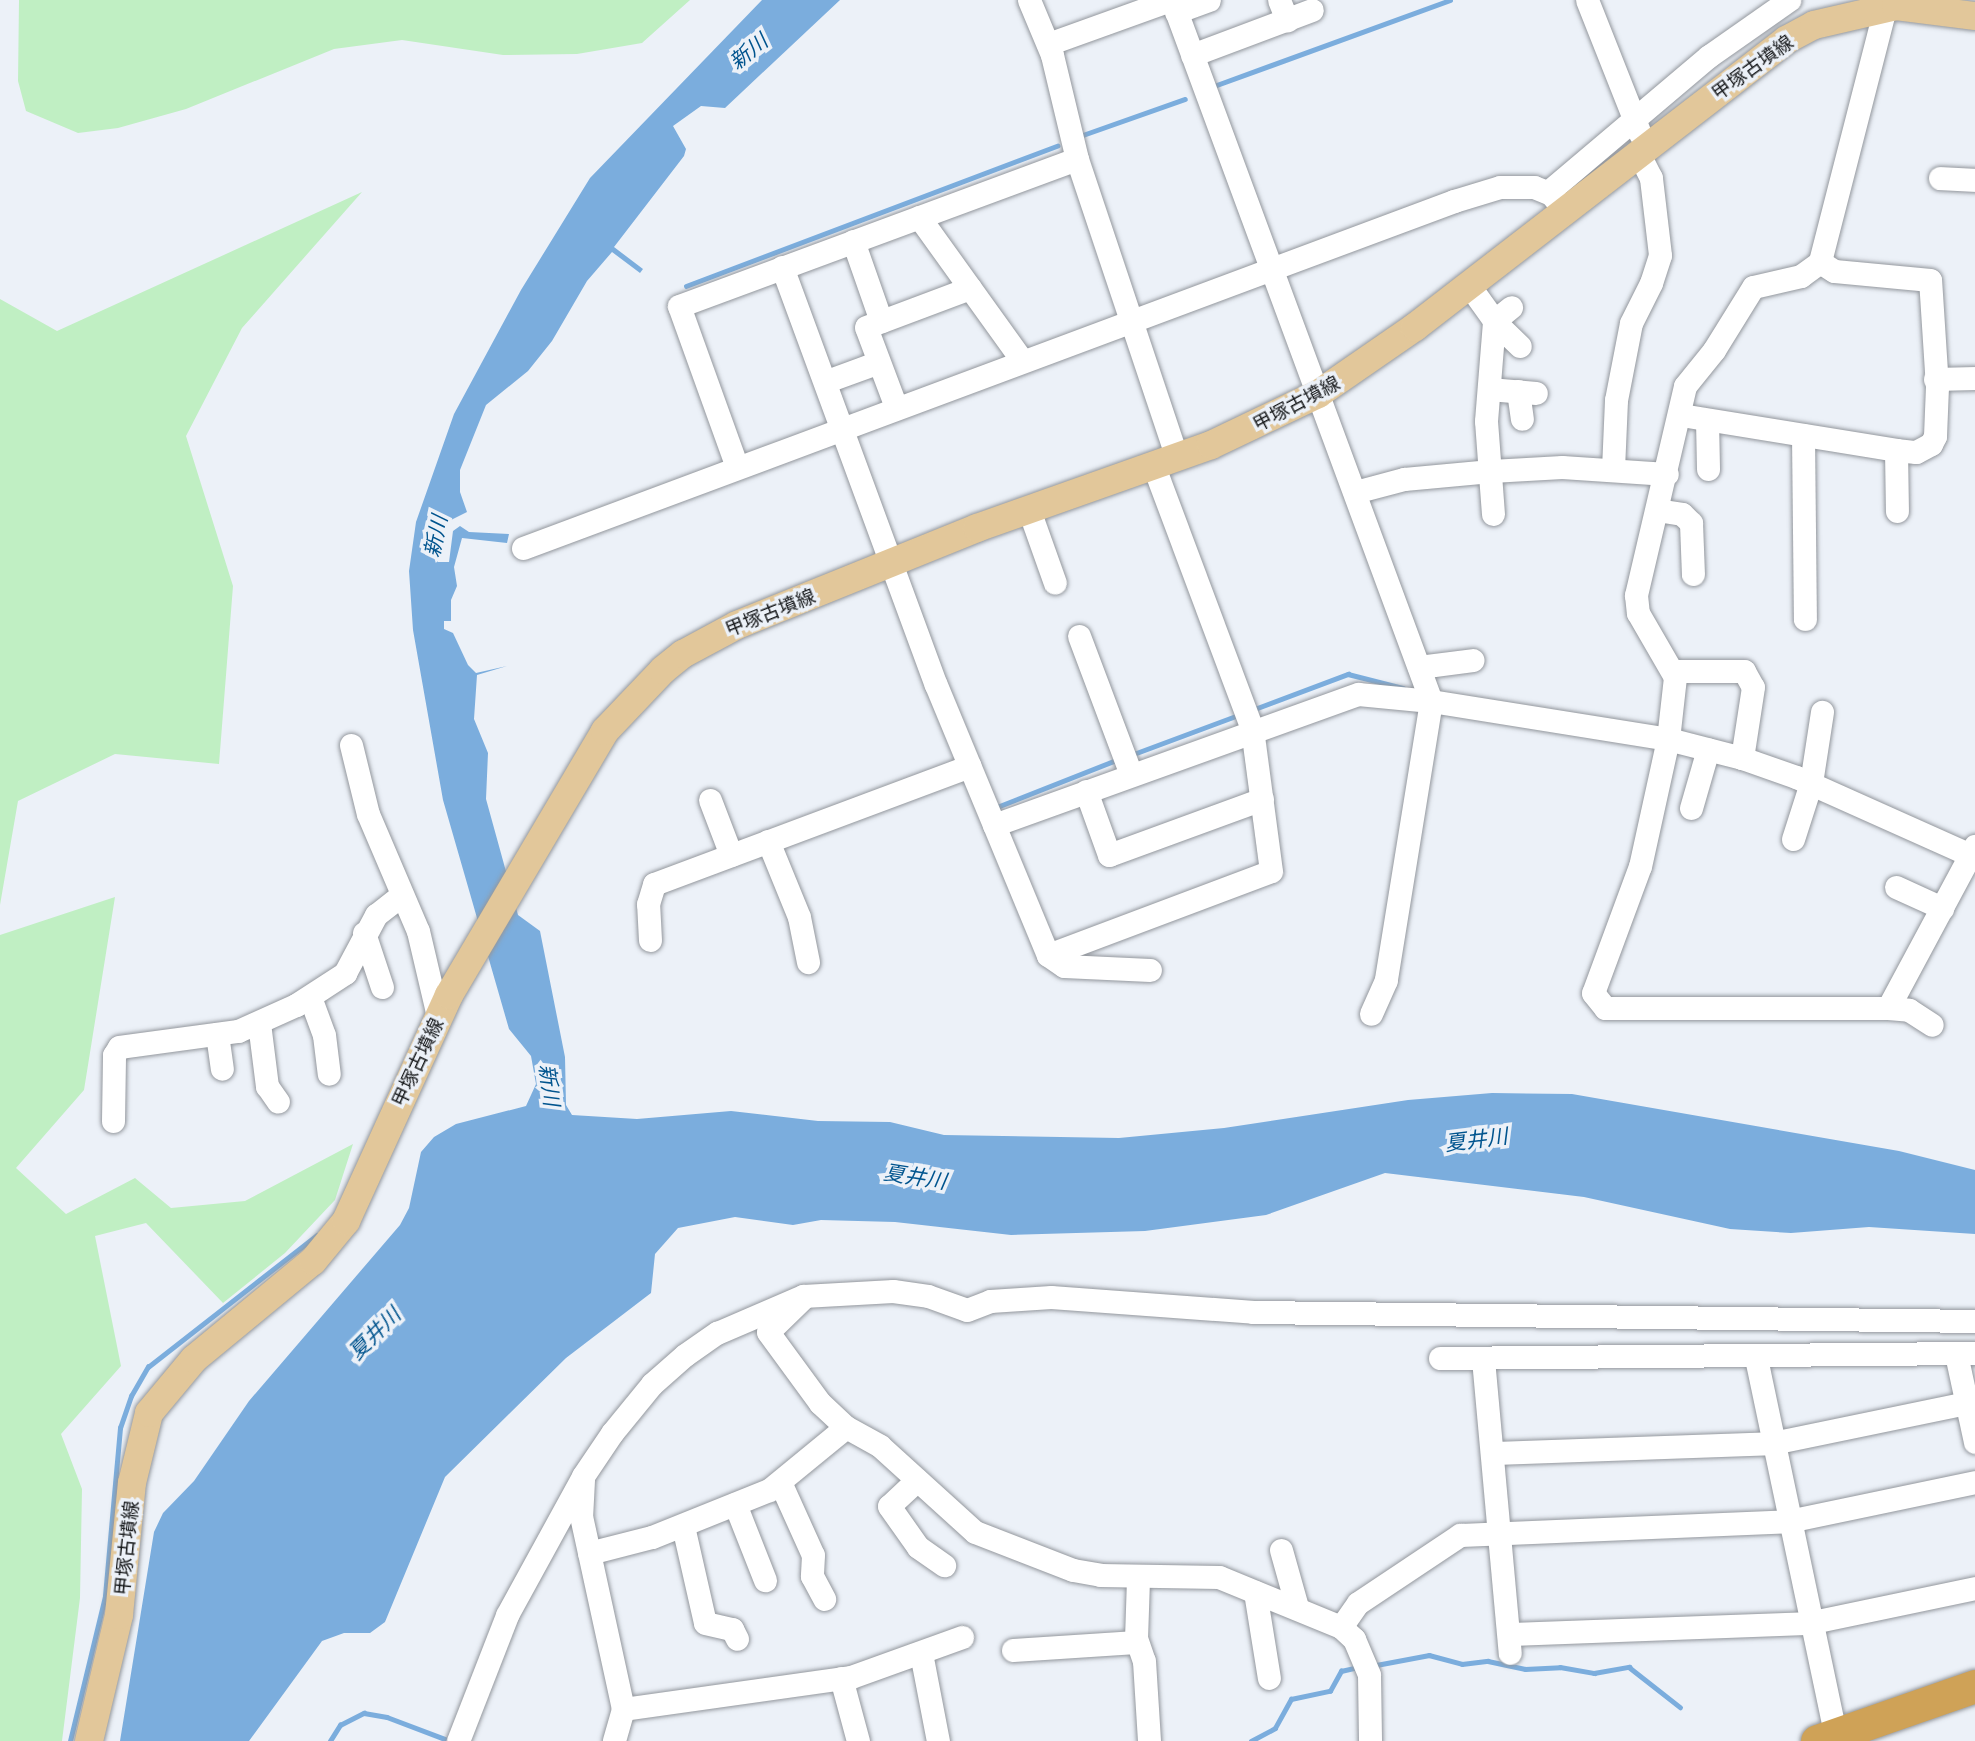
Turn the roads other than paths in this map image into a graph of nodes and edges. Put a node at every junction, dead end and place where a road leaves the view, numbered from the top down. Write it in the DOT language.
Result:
graph roads {
  1 [pos="1029,0"];
  2 [pos="1209,0"];
  3 [pos="1587,0"];
  4 [pos="1778,3"];
  5 [pos="1173,4"];
  6 [pos="1884,5"];
  7 [pos="1283,10"];
  8 [pos="1312,10"];
  9 [pos="1975,16"];
  10 [pos="1786,40"];
  11 [pos="1048,44"];
  12 [pos="1192,55"];
  13 [pos="1639,140"];
  14 [pos="1077,159"];
  15 [pos="1940,178"];
  16 [pos="1975,180"];
  17 [pos="1556,201"];
  18 [pos="919,217"];
  19 [pos="853,241"];
  20 [pos="1820,262"];
  21 [pos="782,267"];
  22 [pos="1271,271"];
  23 [pos="1468,284"];
  24 [pos="970,288"];
  25 [pos="1502,314"];
  26 [pos="1127,319"];
  27 [pos="881,321"];
  28 [pos="1520,346"];
  29 [pos="1021,359"];
  30 [pos="879,362"];
  31 [pos="1975,377"];
  32 [pos="1935,379"];
  33 [pos="827,381"];
  34 [pos="1490,383"];
  35 [pos="1318,394"];
  36 [pos="896,407"];
  37 [pos="1681,415"];
  38 [pos="1522,419"];
  39 [pos="1707,419"];
  40 [pos="1469,421"];
  41 [pos="844,427"];
  42 [pos="1803,435"];
  43 [pos="1896,450"];
  44 [pos="1164,460"];
  45 [pos="737,467"];
  46 [pos="1613,469"];
  47 [pos="1708,469"];
  48 [pos="1491,471"];
  49 [pos="1667,474"];
  50 [pos="1355,492"];
  51 [pos="1029,510"];
  52 [pos="1657,510"];
  53 [pos="1897,511"];
  54 [pos="1493,514"];
  55 [pos="523,548"];
  56 [pos="892,563"];
  57 [pos="1693,574"];
  58 [pos="1055,583"];
  59 [pos="1805,619"];
  60 [pos="1079,636"];
  61 [pos="1473,660"];
  62 [pos="1419,667"];
  63 [pos="1674,671"];
  64 [pos="1431,701"];
  65 [pos="1822,712"];
  66 [pos="1252,729"];
  67 [pos="1668,739"];
  68 [pos="351,745"];
  69 [pos="1708,749"];
  70 [pos="1742,758"];
  71 [pos="970,766"];
  72 [pos="1131,774"];
  73 [pos="1811,783"];
  74 [pos="1086,791"];
  75 [pos="1262,799"];
  76 [pos="710,800"];
  77 [pos="1691,808"];
  78 [pos="994,825"];
  79 [pos="1793,839"];
  80 [pos="768,841"];
  81 [pos="1972,851"];
  82 [pos="731,855"];
  83 [pos="1896,887"];
  84 [pos="400,897"];
  85 [pos="1942,908"];
  86 [pos="364,933"];
  87 [pos="650,940"];
  88 [pos="1048,955"];
  89 [pos="808,962"];
  90 [pos="1150,970"];
  91 [pos="382,987"];
  92 [pos="310,997"];
  93 [pos="443,1006"];
  94 [pos="1888,1008"];
  95 [pos="1371,1014"];
  96 [pos="259,1023"];
  97 [pos="1932,1025"];
  98 [pos="217,1034"];
  99 [pos="222,1069"];
  100 [pos="329,1074"];
  101 [pos="278,1102"];
  102 [pos="113,1121"];
  103 [pos="803,1296"];
  104 [pos="1975,1321"];
  105 [pos="1965,1353"];
  106 [pos="1756,1357"];
  107 [pos="1440,1358"];
  108 [pos="1483,1359"];
  109 [pos="1966,1403"];
  110 [pos="846,1427"];
  111 [pos="1975,1442"];
  112 [pos="1773,1443"];
  113 [pos="1492,1452"];
  114 [pos="583,1476"];
  115 [pos="917,1480"];
  116 [pos="780,1482"];
  117 [pos="1975,1482"];
  118 [pos="735,1504"];
  119 [pos="1789,1521"];
  120 [pos="683,1526"];
  121 [pos="1500,1533"];
  122 [pos="1281,1550"];
  123 [pos="589,1553"];
  124 [pos="944,1565"];
  125 [pos="1138,1579"];
  126 [pos="765,1580"];
  127 [pos="1975,1588"];
  128 [pos="1255,1592"];
  129 [pos="824,1599"];
  130 [pos="1297,1607"];
  131 [pos="1808,1623"];
  132 [pos="1341,1627"];
  133 [pos="962,1637"];
  134 [pos="737,1639"];
  135 [pos="1136,1642"];
  136 [pos="1013,1650"];
  137 [pos="921,1653"];
  138 [pos="841,1678"];
  139 [pos="1269,1678"];
  140 [pos="1975,1688"];
  141 [pos="623,1709"];
  142 [pos="1826,1737"];
  143 [pos="89,1741"];
  144 [pos="458,1741"];
  145 [pos="614,1741"];
  146 [pos="858,1741"];
  147 [pos="938,1741"];
  148 [pos="1150,1741"];
  149 [pos="1370,1741"];
  1 -- 11 [label="street"];
  2 -- 5 [label="street"];
  3 -- 13 [label="street"];
  4 -- 10 [label="street"];
  4 -- 13 [label="street"];
  5 -- 11 [label="street"];
  5 -- 12 [label="street"];
  6 -- 9 [label="main road, 甲塚古墳線"];
  6 -- 10 [label="main road, 甲塚古墳線"];
  6 -- 20 [label="street"];
  7 -- 8 [label="street"];
  7 -- 12 [label="street"];
  10 -- 13 [label="main road, 甲塚古墳線"];
  11 -- 14 [label="street"];
  12 -- 22 [label="street"];
  13 -- 17 [label="main road, 甲塚古墳線"];
  13 -- 46 [label="street"];
  14 -- 18 [label="street"];
  14 -- 26 [label="street"];
  15 -- 16 [label="street"];
  17 -- 22 [label="street"];
  17 -- 23 [label="main road, 甲塚古墳線"];
  18 -- 19 [label="street"];
  18 -- 24 [label="street"];
  19 -- 21 [label="street"];
  19 -- 27 [label="street"];
  20 -- 32 [label="street"];
  20 -- 37 [label="street"];
  21 -- 33 [label="street"];
  21 -- 45 [label="street"];
  22 -- 26 [label="street"];
  22 -- 35 [label="street"];
  23 -- 25 [label="street"];
  23 -- 35 [label="main road, 甲塚古墳線"];
  24 -- 27 [label="street"];
  24 -- 29 [label="street"];
  25 -- 28 [label="street"];
  25 -- 34 [label="street"];
  26 -- 29 [label="street"];
  26 -- 44 [label="street"];
  27 -- 30 [label="street"];
  29 -- 36 [label="street"];
  30 -- 33 [label="street"];
  30 -- 36 [label="street"];
  31 -- 32 [label="street"];
  32 -- 43 [label="street"];
  33 -- 41 [label="street"];
  34 -- 38 [label="street"];
  34 -- 40 [label="street"];
  34 -- 48 [label="street"];
  35 -- 44 [label="main road, 甲塚古墳線"];
  35 -- 50 [label="street"];
  36 -- 41 [label="street"];
  37 -- 39 [label="street"];
  37 -- 49 [label="street"];
  39 -- 42 [label="street"];
  39 -- 47 [label="street"];
  41 -- 45 [label="street"];
  41 -- 56 [label="street"];
  42 -- 43 [label="street"];
  42 -- 59 [label="street"];
  43 -- 53 [label="street"];
  44 -- 51 [label="main road, 甲塚古墳線"];
  44 -- 66 [label="street"];
  45 -- 55 [label="street"];
  46 -- 48 [label="street"];
  46 -- 49 [label="street"];
  48 -- 50 [label="street"];
  48 -- 54 [label="street"];
  49 -- 52 [label="street"];
  50 -- 62 [label="street"];
  51 -- 56 [label="main road, 甲塚古墳線"];
  51 -- 58 [label="street"];
  52 -- 57 [label="street"];
  52 -- 63 [label="street"];
  56 -- 71 [label="street"];
  56 -- 93 [label="main road, 甲塚古墳線"];
  60 -- 72 [label="street"];
  61 -- 62 [label="street"];
  62 -- 64 [label="street"];
  63 -- 67 [label="street"];
  63 -- 70 [label="street"];
  64 -- 66 [label="street"];
  64 -- 67 [label="street"];
  64 -- 95 [label="street"];
  65 -- 73 [label="street"];
  66 -- 72 [label="street"];
  66 -- 75 [label="street"];
  67 -- 69 [label="street"];
  67 -- 94 [label="street"];
  68 -- 84 [label="street"];
  69 -- 70 [label="street"];
  69 -- 77 [label="street"];
  70 -- 73 [label="street"];
  71 -- 78 [label="street"];
  71 -- 80 [label="street"];
  72 -- 74 [label="street"];
  73 -- 79 [label="street"];
  73 -- 81 [label="street"];
  74 -- 75 [label="street"];
  74 -- 78 [label="street"];
  75 -- 88 [label="street"];
  76 -- 82 [label="street"];
  78 -- 88 [label="street"];
  80 -- 82 [label="street"];
  80 -- 89 [label="street"];
  81 -- 85 [label="street"];
  82 -- 87 [label="street"];
  83 -- 85 [label="street"];
  84 -- 86 [label="street"];
  84 -- 93 [label="street"];
  85 -- 94 [label="street"];
  86 -- 91 [label="street"];
  86 -- 92 [label="street"];
  88 -- 90 [label="street"];
  92 -- 96 [label="street"];
  92 -- 100 [label="street"];
  93 -- 143 [label="main road, 甲塚古墳線"];
  94 -- 97 [label="street"];
  96 -- 98 [label="street"];
  96 -- 101 [label="street"];
  98 -- 99 [label="street"];
  98 -- 102 [label="street"];
  103 -- 104 [label="street"];
  103 -- 110 [label="street"];
  103 -- 114 [label="street"];
  105 -- 106 [label="street"];
  105 -- 109 [label="street"];
  106 -- 108 [label="street"];
  106 -- 112 [label="street"];
  107 -- 108 [label="street"];
  108 -- 113 [label="street"];
  109 -- 111 [label="street"];
  109 -- 112 [label="street"];
  110 -- 115 [label="street"];
  110 -- 116 [label="street"];
  112 -- 113 [label="street"];
  112 -- 119 [label="street"];
  113 -- 121 [label="street"];
  114 -- 123 [label="street"];
  114 -- 144 [label="street"];
  115 -- 124 [label="street"];
  115 -- 125 [label="street"];
  116 -- 118 [label="street"];
  116 -- 129 [label="street"];
  117 -- 119 [label="street"];
  118 -- 120 [label="street"];
  118 -- 126 [label="street"];
  119 -- 121 [label="street"];
  119 -- 131 [label="street"];
  120 -- 123 [label="street"];
  120 -- 134 [label="street"];
  121 -- 131 [label="street"];
  121 -- 132 [label="street"];
  122 -- 130 [label="street"];
  123 -- 141 [label="street"];
  125 -- 128 [label="street"];
  125 -- 135 [label="street"];
  127 -- 131 [label="street"];
  128 -- 130 [label="street"];
  128 -- 139 [label="street"];
  130 -- 132 [label="street"];
  131 -- 142 [label="street"];
  132 -- 149 [label="street"];
  133 -- 137 [label="street"];
  135 -- 136 [label="street"];
  135 -- 148 [label="street"];
  137 -- 138 [label="street"];
  137 -- 147 [label="street"];
  138 -- 141 [label="street"];
  138 -- 146 [label="street"];
  140 -- 142 [label="highway"];
  141 -- 145 [label="street"];
}
